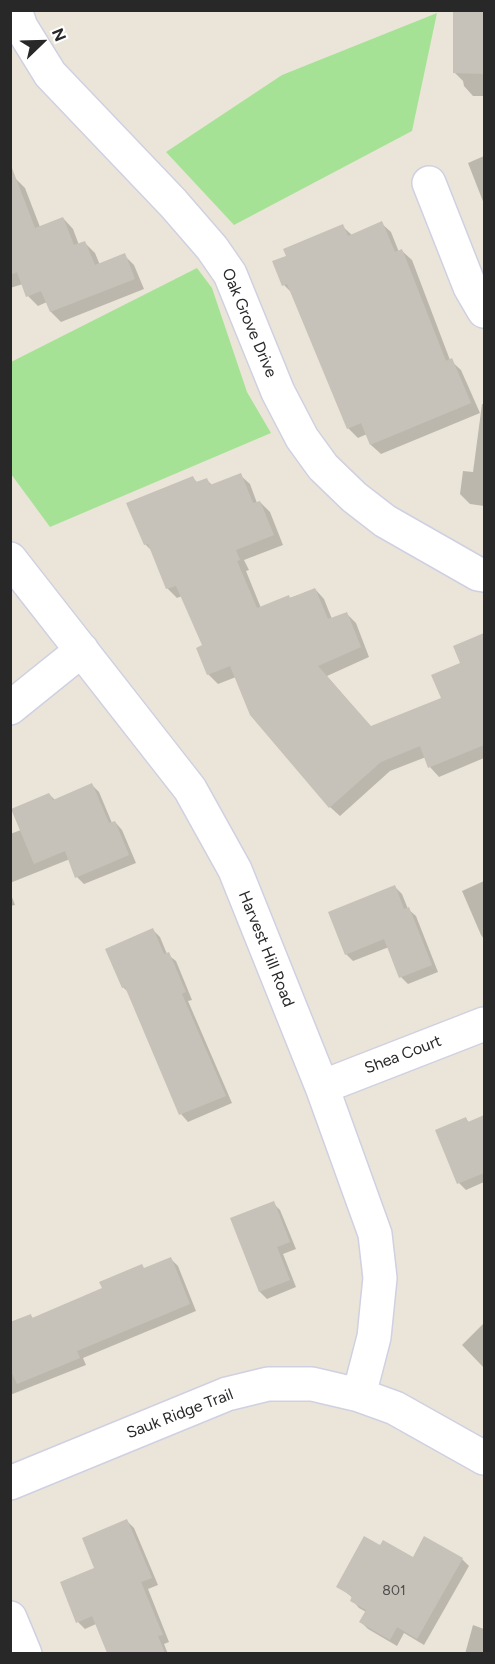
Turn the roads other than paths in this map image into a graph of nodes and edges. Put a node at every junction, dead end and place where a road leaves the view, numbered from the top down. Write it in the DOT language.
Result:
graph roads {
  1 [pos="15,10"];
  2 [pos="429,183"];
  3 [pos="484,311"];
  4 [pos="10,559"];
  5 [pos="484,575"];
  6 [pos="82,650"];
  7 [pos="10,708"];
  8 [pos="484,1024"];
  9 [pos="322,1087"];
  10 [pos="359,1395"];
  11 [pos="484,1458"];
  12 [pos="10,1483"];
  13 [pos="10,1618"];
  14 [pos="25,1653"];
  1 -- 5 [label="street, Oak Grove Drive"];
  2 -- 3 [label="street"];
  4 -- 6 [label="street, Harvest Hill Road"];
  6 -- 7 [label="street"];
  6 -- 9 [label="street, Harvest Hill Road"];
  8 -- 9 [label="street, Shea Court"];
  9 -- 10 [label="street, Harvest Hill Road"];
  10 -- 11 [label="street, Sauk Ridge Trail"];
  10 -- 12 [label="street, Sauk Ridge Trail"];
  13 -- 14 [label="street"];
}
